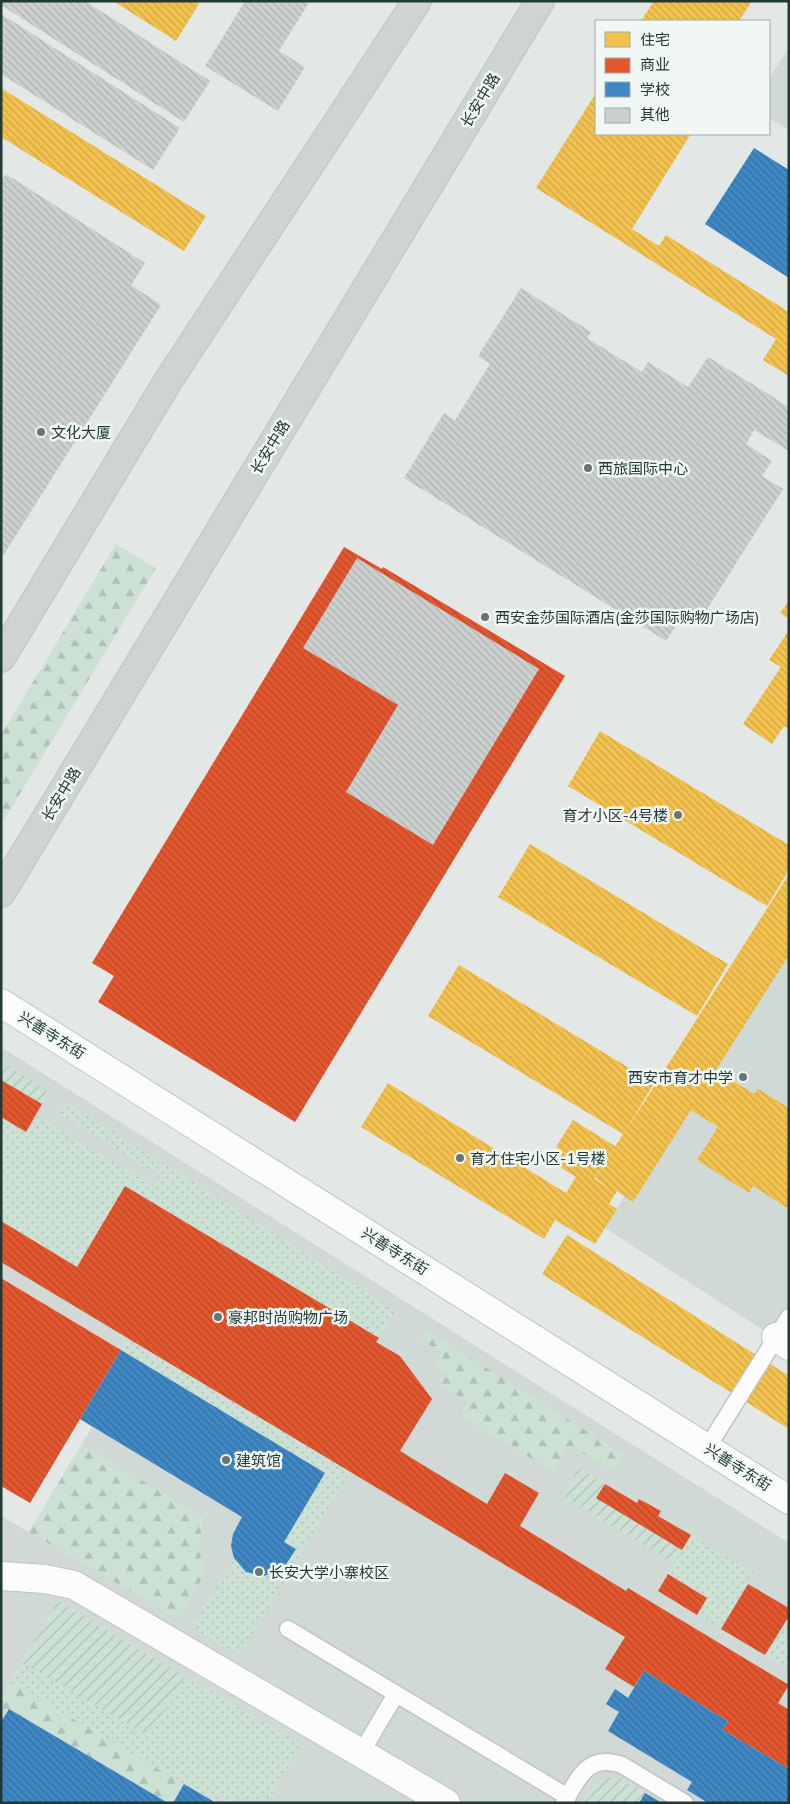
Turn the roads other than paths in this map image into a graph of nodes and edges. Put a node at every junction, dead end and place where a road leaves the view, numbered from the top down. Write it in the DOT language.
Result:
graph roads {
  1 [pos="417,1"];
  2 [pos="540,1"];
  3 [pos="1,658"];
  4 [pos="1,893"];
  5 [pos="1,1003"];
  6 [pos="784,1333"];
  7 [pos="707,1448"];
  8 [pos="789,1500"];
  9 [pos="1,1576"];
  10 [pos="288,1629"];
  11 [pos="396,1694"];
  12 [pos="361,1753"];
  13 [pos="566,1800"];
  14 [pos="446,1803"];
  15 [pos="685,1803"];
  1 -- 3 [label="main road"];
  2 -- 4 [label="main road, 长安中路"];
  5 -- 7 [label="street, 兴善寺东街"];
  6 -- 7 [label="lane"];
  7 -- 8 [label="street, 兴善寺东街"];
  9 -- 12 [label="street"];
  10 -- 11 [label="lane"];
  11 -- 12 [label="lane"];
  11 -- 13 [label="lane"];
  12 -- 14 [label="street"];
  13 -- 15 [label="lane"];
}
